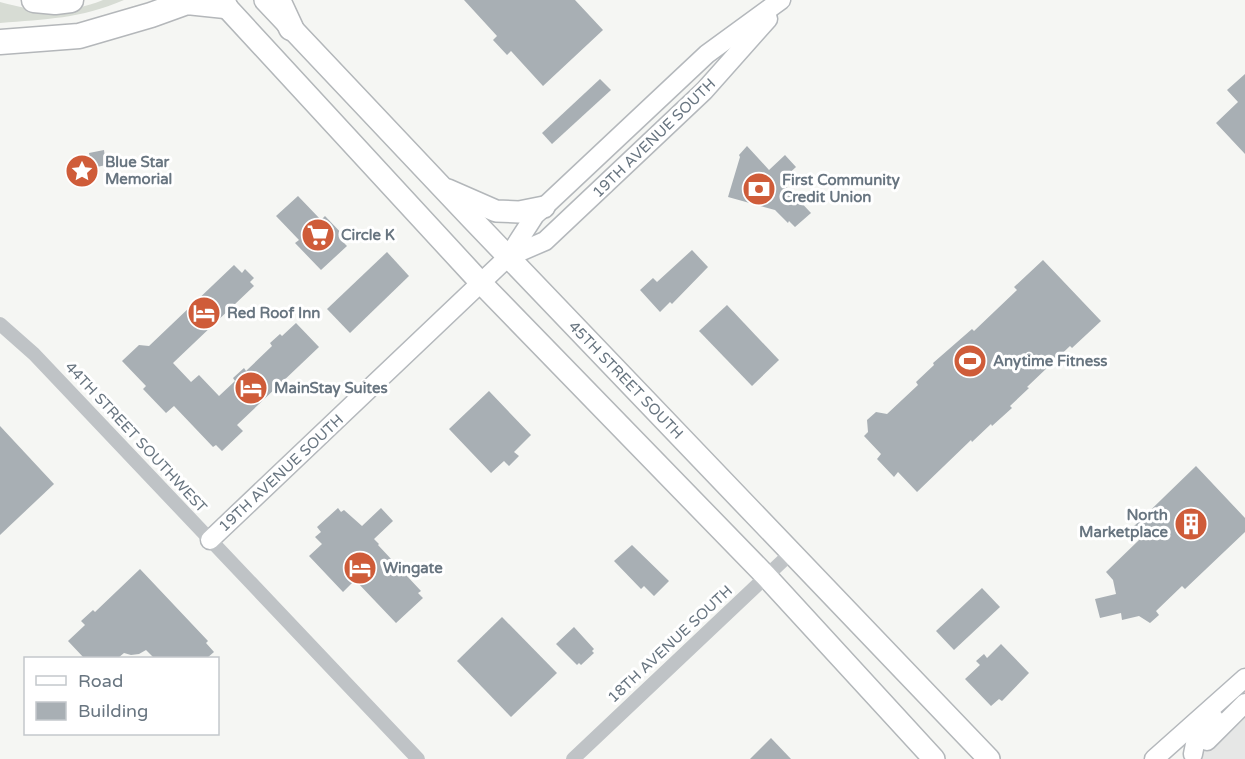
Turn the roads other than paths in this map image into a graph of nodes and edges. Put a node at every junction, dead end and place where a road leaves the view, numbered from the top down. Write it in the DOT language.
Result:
graph roads {
  1 [pos="34,0"];
  2 [pos="71,0"];
  3 [pos="147,0"];
  4 [pos="265,0"];
  5 [pos="278,0"];
  6 [pos="783,0"];
  7 [pos="222,3"];
  8 [pos="109,27"];
  9 [pos="291,28"];
  10 [pos="0,42"];
  11 [pos="442,188"];
  12 [pos="544,207"];
  13 [pos="508,257"];
  14 [pos="481,283"];
  15 [pos="0,324"];
  16 [pos="210,540"];
  17 [pos="791,553"];
  18 [pos="766,576"];
  19 [pos="1245,678"];
  20 [pos="1245,686"];
  21 [pos="1245,703"];
  22 [pos="1191,757"];
  23 [pos="418,759"];
  24 [pos="573,759"];
  25 [pos="934,759"];
  26 [pos="989,759"];
  27 [pos="1154,759"];
  1 -- 2 [label="highway"];
  3 -- 8 [label="highway"];
  4 -- 9 [label="main road, 45TH STREET SOUTH"];
  5 -- 9 [label="highway"];
  6 -- 12 [label="street, 19TH AVENUE SOUTH"];
  6 -- 13 [label="street, 19TH AVENUE SOUTH"];
  7 -- 8 [label="highway"];
  7 -- 14 [label="main road"];
  8 -- 10 [label="highway"];
  9 -- 11 [label="main road, 45TH STREET SOUTH"];
  11 -- 12 [label="main road"];
  11 -- 13 [label="main road, 45TH STREET SOUTH"];
  12 -- 13 [label="street, 19TH AVENUE SOUTH"];
  13 -- 14 [label="street, 19TH AVENUE SOUTH"];
  13 -- 17 [label="main road, 45TH STREET SOUTH"];
  14 -- 16 [label="street, 19TH AVENUE SOUTH"];
  14 -- 18 [label="main road"];
  15 -- 16 [label="street, 44TH STREET SOUTHWEST"];
  16 -- 23 [label="street, 44TH STREET SOUTHWEST"];
  17 -- 18 [label="street, 18TH AVENUE SOUTH"];
  17 -- 26 [label="main road, 45TH STREET SOUTH"];
  18 -- 24 [label="street, 18TH AVENUE SOUTH"];
  18 -- 25 [label="main road"];
  19 -- 27 [label="street"];
  20 -- 22 [label="street"];
  21 -- 22 [label="street"];
}
